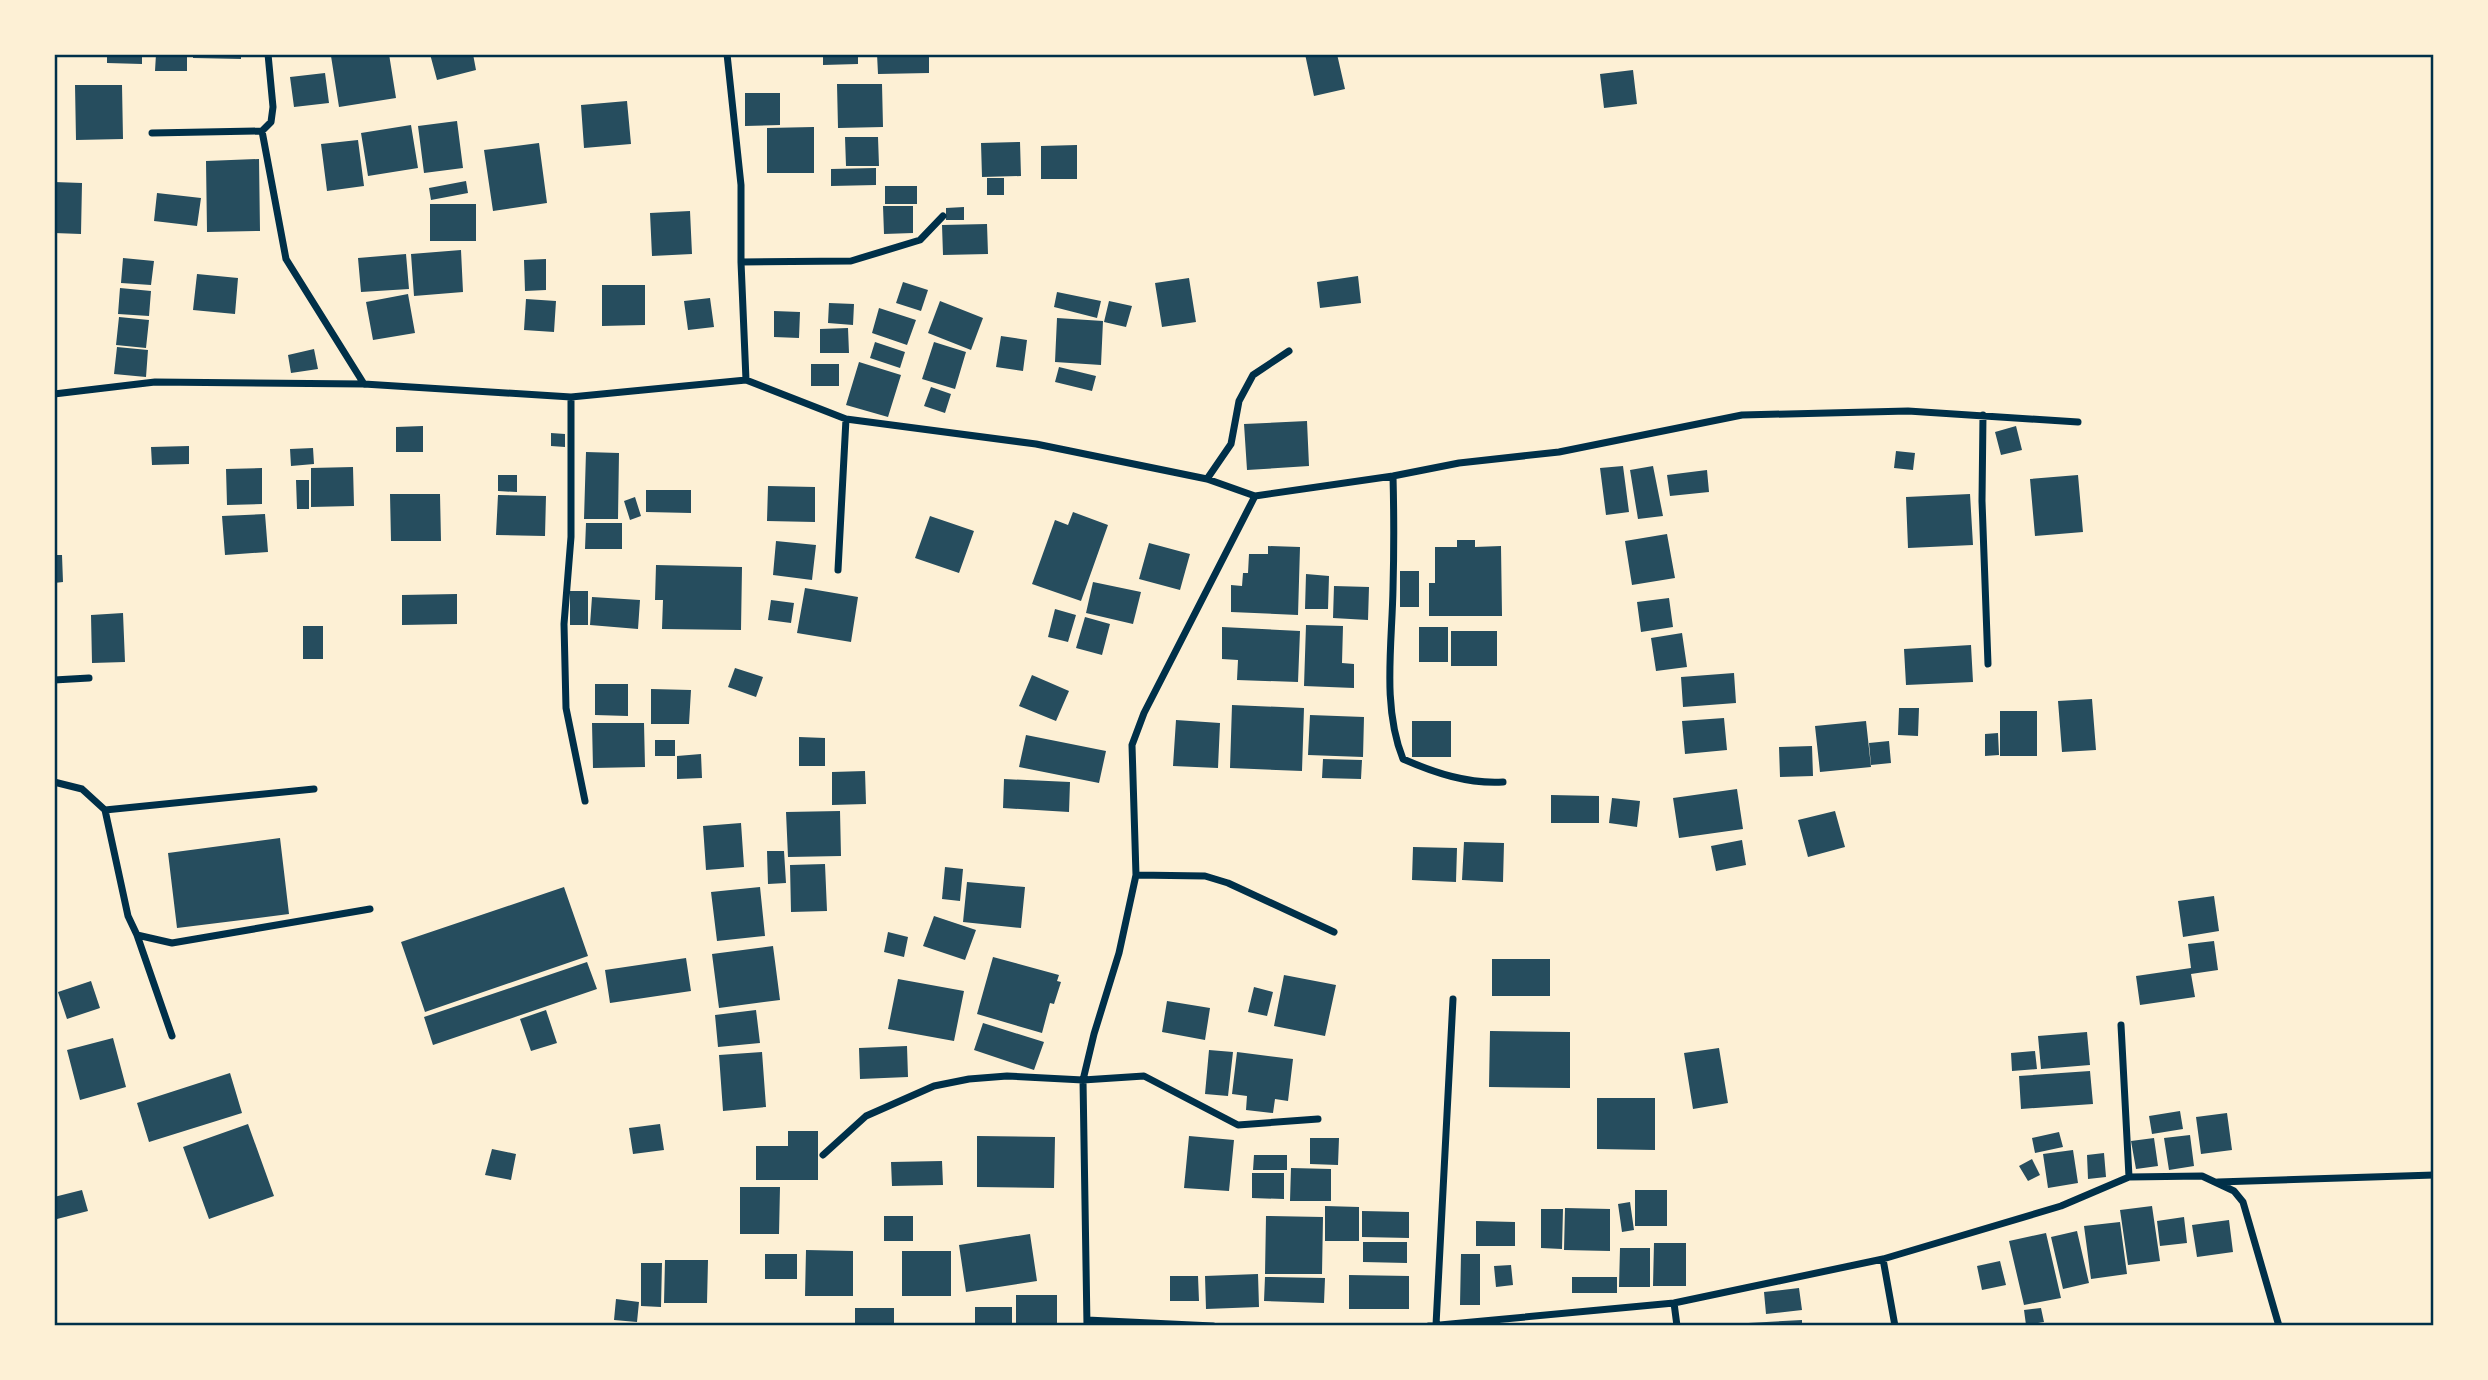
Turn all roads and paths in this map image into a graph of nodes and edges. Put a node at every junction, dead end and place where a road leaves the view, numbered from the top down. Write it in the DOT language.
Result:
graph roads {
  1 [pos="268,54"];
  2 [pos="727,54"];
  3 [pos="262,131"];
  4 [pos="152,133"];
  5 [pos="943,216"];
  6 [pos="741,262"];
  7 [pos="1289,351"];
  8 [pos="746,380"];
  9 [pos="364,384"];
  10 [pos="54,394"];
  11 [pos="571,397"];
  12 [pos="1983,415"];
  13 [pos="846,419"];
  14 [pos="2078,422"];
  15 [pos="1393,476"];
  16 [pos="1207,479"];
  17 [pos="1255,496"];
  18 [pos="838,570"];
  19 [pos="1988,664"];
  20 [pos="89,678"];
  21 [pos="54,680"];
  22 [pos="54,782"];
  23 [pos="1503,782"];
  24 [pos="314,789"];
  25 [pos="585,801"];
  26 [pos="105,810"];
  27 [pos="1136,874"];
  28 [pos="370,909"];
  29 [pos="1334,932"];
  30 [pos="137,935"];
  31 [pos="1453,999"];
  32 [pos="2121,1025"];
  33 [pos="172,1036"];
  34 [pos="1083,1080"];
  35 [pos="1318,1119"];
  36 [pos="823,1155"];
  37 [pos="2434,1175"];
  38 [pos="2129,1177"];
  39 [pos="2217,1182"];
  40 [pos="1883,1259"];
  41 [pos="1674,1303"];
  42 [pos="1087,1323"];
  43 [pos="1433,1325"];
  44 [pos="1213,1326"];
  45 [pos="1677,1326"];
  46 [pos="1895,1326"];
  47 [pos="2279,1326"];
  1 -- 3 [label="street"];
  2 -- 6 [label="street"];
  3 -- 4 [label="street"];
  3 -- 9 [label="street"];
  5 -- 6 [label="street"];
  6 -- 8 [label="street"];
  7 -- 16 [label="street"];
  8 -- 11 [label="street"];
  8 -- 13 [label="street"];
  9 -- 10 [label="street"];
  9 -- 11 [label="street"];
  11 -- 25 [label="street"];
  12 -- 14 [label="street"];
  12 -- 15 [label="street"];
  12 -- 19 [label="street"];
  13 -- 16 [label="street"];
  13 -- 18 [label="street"];
  15 -- 17 [label="street"];
  15 -- 23 [label="street"];
  16 -- 17 [label="street"];
  17 -- 27 [label="street"];
  20 -- 21 [label="street"];
  22 -- 26 [label="street"];
  24 -- 26 [label="street"];
  26 -- 30 [label="street"];
  27 -- 29 [label="street"];
  27 -- 34 [label="street"];
  28 -- 30 [label="street"];
  30 -- 33 [label="street"];
  31 -- 43 [label="street"];
  32 -- 38 [label="street"];
  34 -- 35 [label="street"];
  34 -- 36 [label="street"];
  34 -- 42 [label="street"];
  37 -- 39 [label="street"];
  38 -- 39 [label="street"];
  38 -- 40 [label="street"];
  39 -- 47 [label="street"];
  40 -- 41 [label="street"];
  40 -- 46 [label="street"];
  41 -- 43 [label="street"];
  41 -- 45 [label="street"];
  42 -- 44 [label="street"];
}
